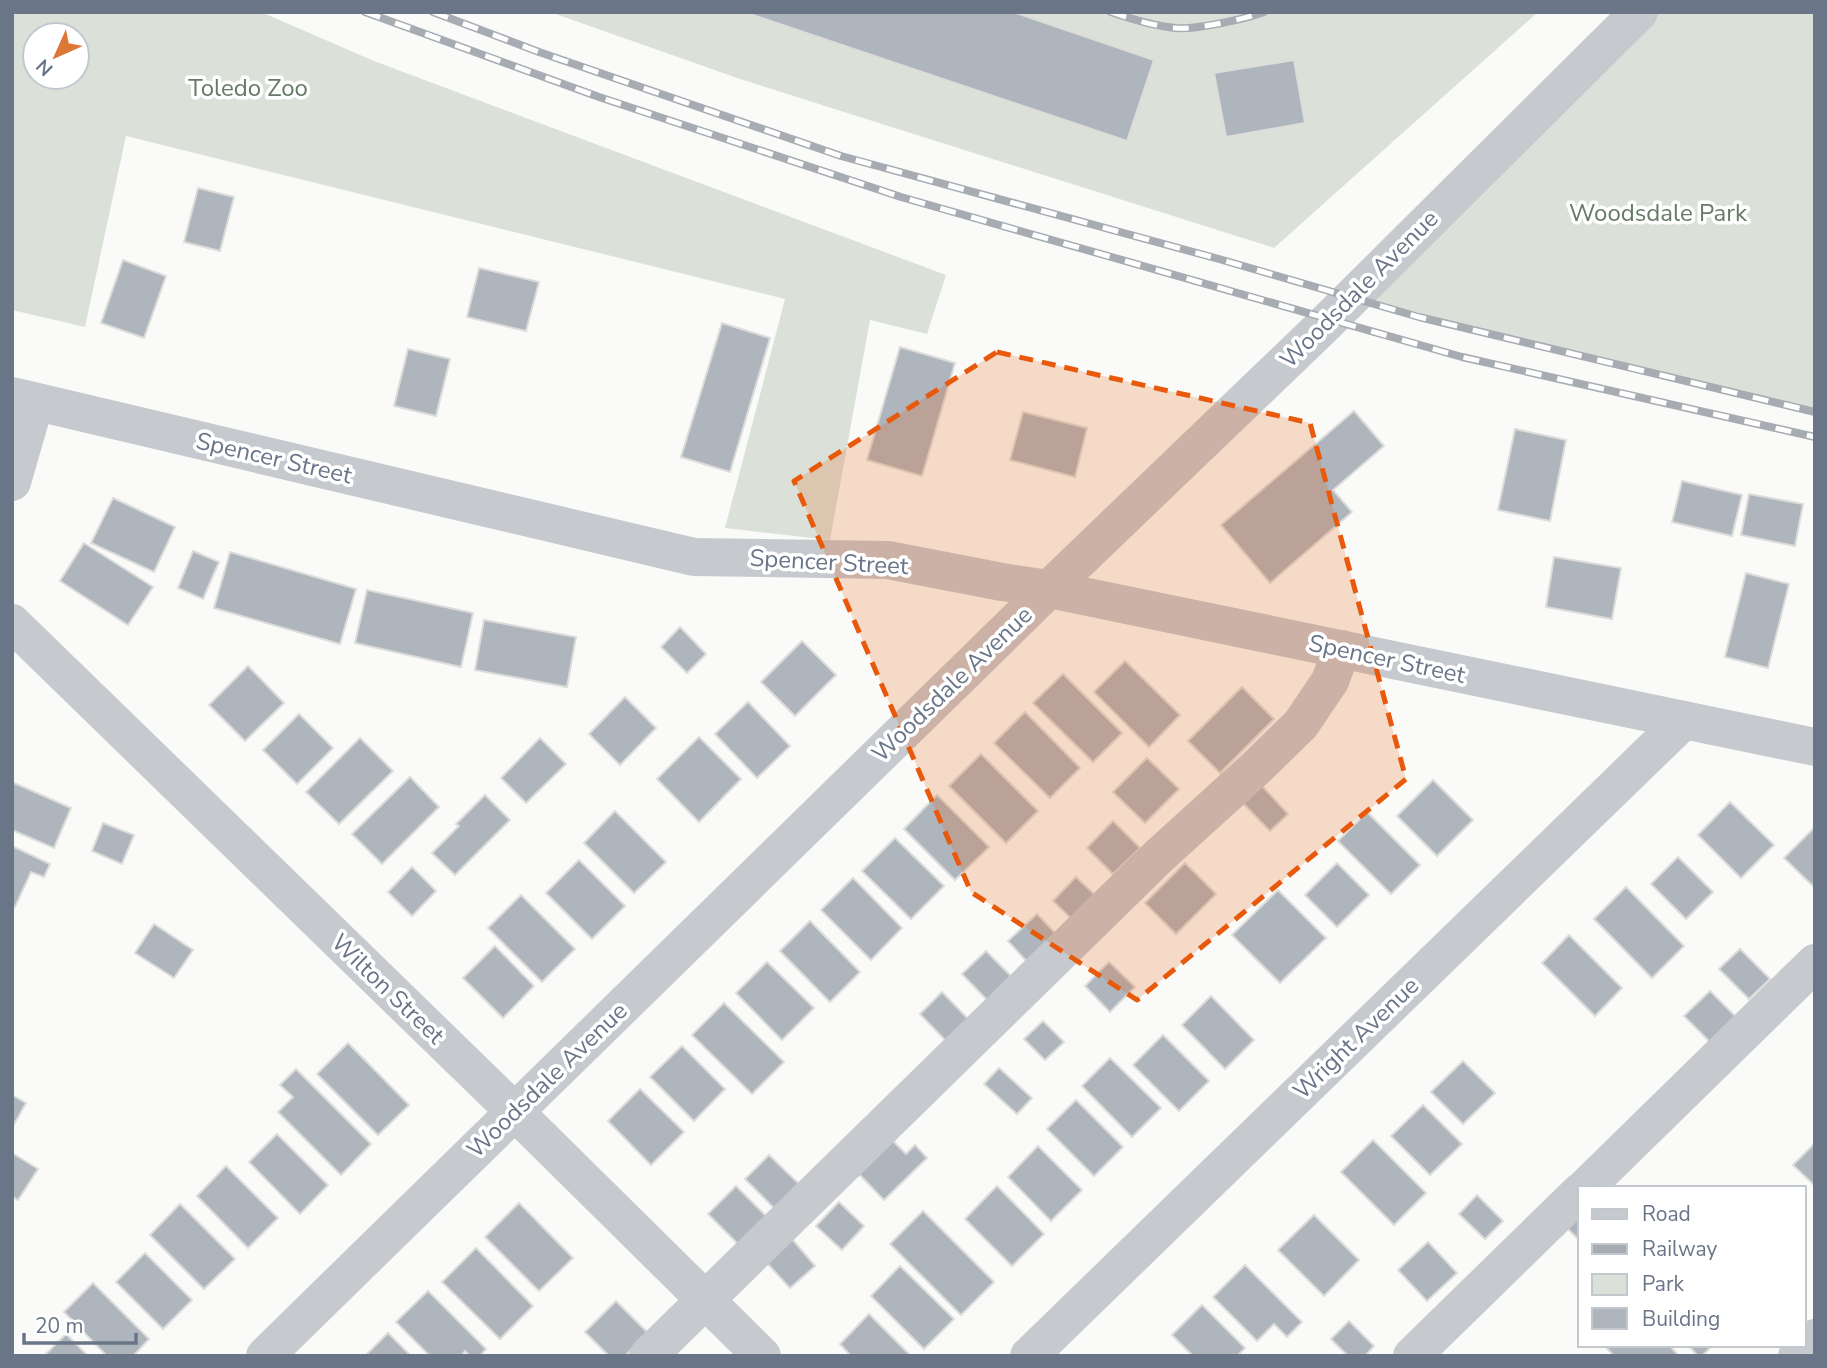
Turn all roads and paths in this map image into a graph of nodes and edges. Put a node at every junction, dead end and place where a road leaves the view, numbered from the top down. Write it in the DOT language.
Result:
graph roads {
  1 [pos="1639,12"];
  2 [pos="24,399"];
  3 [pos="12,482"];
  4 [pos="1049,589"];
  5 [pos="12,623"];
  6 [pos="1342,649"];
  7 [pos="1684,720"];
  8 [pos="1815,747"];
  9 [pos="1815,963"];
  10 [pos="515,1112"];
  11 [pos="1586,1186"];
  12 [pos="1578,1194"];
  13 [pos="705,1299"];
  14 [pos="1815,1338"];
  15 [pos="265,1356"];
  16 [pos="648,1356"];
  17 [pos="762,1356"];
  18 [pos="1029,1356"];
  19 [pos="1412,1356"];
  20 [pos="1797,1356"];
  1 -- 4 [label="street, Woodsdale Avenue"];
  2 -- 3 [label="street"];
  2 -- 4 [label="street, Spencer Street"];
  4 -- 6 [label="street, Spencer Street"];
  4 -- 10 [label="street, Woodsdale Avenue"];
  5 -- 10 [label="street, Wilton Street"];
  6 -- 7 [label="street, Spencer Street"];
  6 -- 13 [label="street"];
  7 -- 8 [label="street, Spencer Street"];
  7 -- 18 [label="street, Wright Avenue"];
  9 -- 11 [label="street"];
  10 -- 13 [label="street, Wilton Street"];
  10 -- 15 [label="street, Woodsdale Avenue"];
  12 -- 19 [label="street"];
  13 -- 16 [label="street"];
  13 -- 17 [label="street, Wilton Street"];
  14 -- 20 [label="street"];
}
